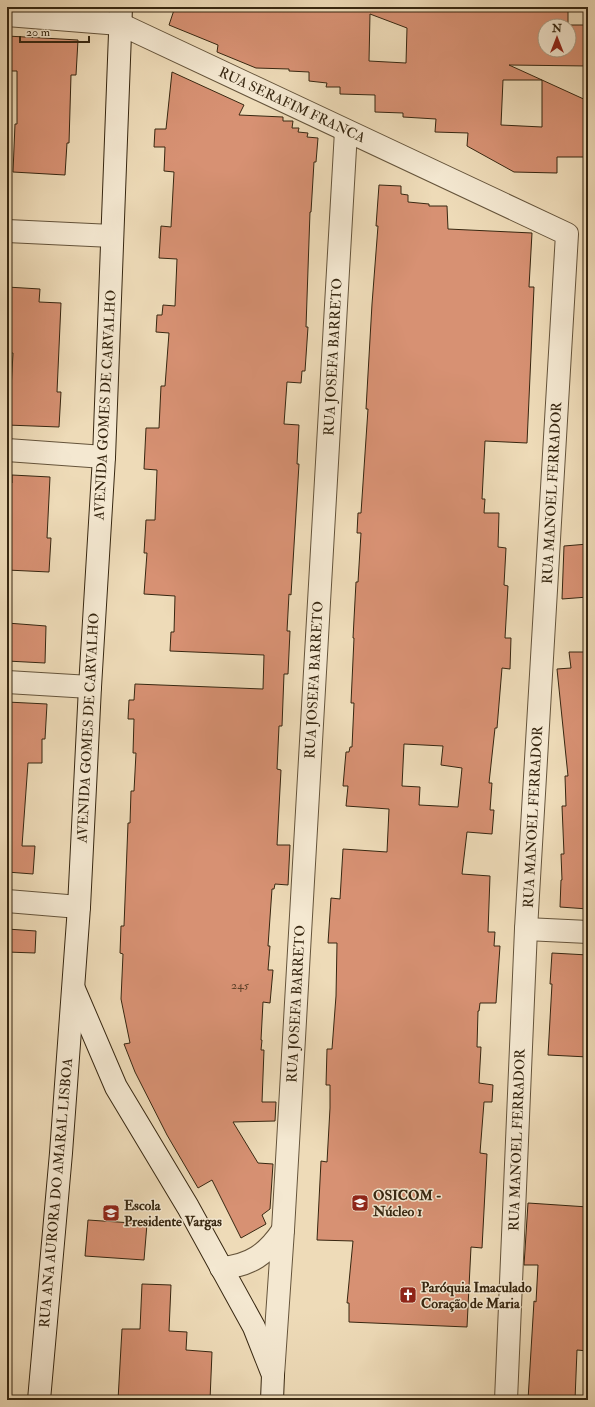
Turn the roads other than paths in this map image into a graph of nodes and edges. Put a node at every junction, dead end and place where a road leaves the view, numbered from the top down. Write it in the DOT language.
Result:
graph roads {
  1 [pos="7,15"];
  2 [pos="120,15"];
  3 [pos="346,130"];
  4 [pos="7,231"];
  5 [pos="567,234"];
  6 [pos="112,236"];
  7 [pos="7,450"];
  8 [pos="104,457"];
  9 [pos="7,682"];
  10 [pos="90,687"];
  11 [pos="7,901"];
  12 [pos="79,907"];
  13 [pos="526,930"];
  14 [pos="588,932"];
  15 [pos="73,986"];
  16 [pos="283,1230"];
  17 [pos="221,1268"];
  18 [pos="273,1375"];
  19 [pos="39,1400"];
  20 [pos="272,1400"];
  21 [pos="506,1400"];
  1 -- 2 [label="street, RUA SERAFIM FRANCA"];
  2 -- 3 [label="street, RUA SERAFIM FRANCA"];
  2 -- 6 [label="street, AVENIDA GOMES DE CARVALHO"];
  3 -- 5 [label="street, RUA SERAFIM FRANCA"];
  3 -- 16 [label="street, RUA JOSEFA BARRETO"];
  4 -- 6 [label="street"];
  5 -- 13 [label="street, RUA MANOEL FERRADOR"];
  6 -- 8 [label="street, AVENIDA GOMES DE CARVALHO"];
  7 -- 8 [label="street"];
  8 -- 10 [label="street, AVENIDA GOMES DE CARVALHO"];
  9 -- 10 [label="street"];
  10 -- 12 [label="street, AVENIDA GOMES DE CARVALHO"];
  11 -- 12 [label="street"];
  12 -- 15 [label="street, AVENIDA GOMES DE CARVALHO"];
  13 -- 14 [label="street"];
  13 -- 21 [label="street, RUA MANOEL FERRADOR"];
  15 -- 17 [label="street, AVENIDA GOMES DE CARVALHO"];
  15 -- 19 [label="street, RUA ANA AURORA DO AMARAL LISBOA"];
  16 -- 17 [label="street"];
  16 -- 18 [label="street, RUA JOSEFA BARRETO"];
  17 -- 18 [label="street, AVENIDA GOMES DE CARVALHO"];
  18 -- 20 [label="street, AVENIDA GOMES DE CARVALHO"];
}
